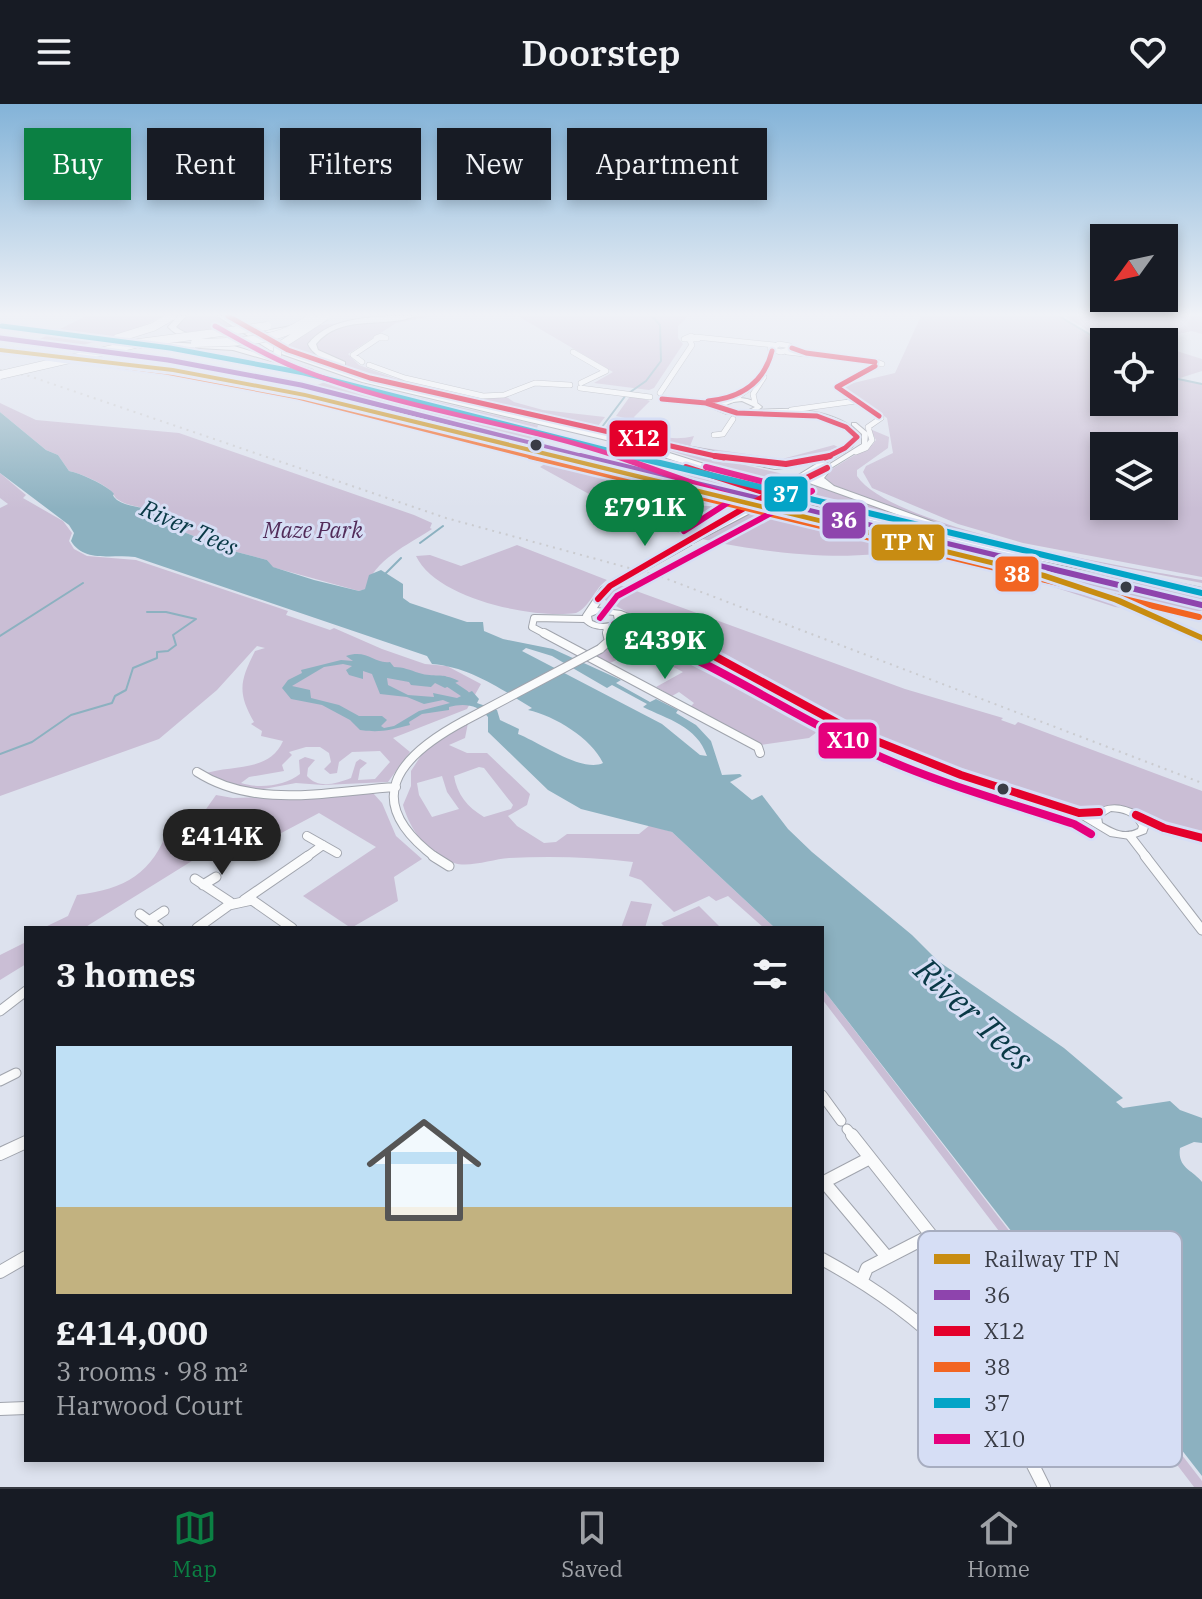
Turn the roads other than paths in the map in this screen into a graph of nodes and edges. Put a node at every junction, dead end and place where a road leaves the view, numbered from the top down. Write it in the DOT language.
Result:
graph roads {
  1 [pos="274,381"];
  2 [pos="360,381"];
  3 [pos="367,381"];
  4 [pos="383,381"];
  5 [pos="390,381"];
  6 [pos="416,381"];
  7 [pos="590,381"];
  8 [pos="672,381"];
  9 [pos="756,381"];
  10 [pos="762,381"];
  11 [pos="847,381"];
  12 [pos="582,385"];
  13 [pos="414,389"];
  14 [pos="663,396"];
  15 [pos="450,399"];
  16 [pos="730,401"];
  17 [pos="856,401"];
  18 [pos="756,403"];
  19 [pos="791,410"];
  20 [pos="749,413"];
  21 [pos="730,414"];
  22 [pos="879,416"];
  23 [pos="565,425"];
  24 [pos="861,429"];
  25 [pos="714,435"];
  26 [pos="840,452"];
  27 [pos="856,452"];
  28 [pos="716,457"];
  29 [pos="826,469"];
  30 [pos="798,482"];
  31 [pos="830,488"];
  32 [pos="767,496"];
  33 [pos="690,541"];
  34 [pos="1035,558"];
  35 [pos="1066,561"];
  36 [pos="1202,589"];
  37 [pos="598,599"];
  38 [pos="1202,605"];
  39 [pos="615,612"];
  40 [pos="588,616"];
  41 [pos="639,623"];
  42 [pos="610,626"];
  43 [pos="760,753"];
  44 [pos="197,772"];
  45 [pos="396,787"];
  46 [pos="1139,817"];
  47 [pos="1098,818"];
  48 [pos="1161,828"];
  49 [pos="1142,831"];
  50 [pos="307,836"];
  51 [pos="1130,836"];
  52 [pos="1202,838"];
  53 [pos="323,845"];
  54 [pos="337,853"];
  55 [pos="449,866"];
  56 [pos="216,877"];
  57 [pos="244,900"];
  58 [pos="230,902"];
  59 [pos="164,911"];
  60 [pos="156,926"];
  61 [pos="203,926"];
  62 [pos="289,926"];
  63 [pos="1202,930"];
  64 [pos="24,995"];
  65 [pos="0,1011"];
  66 [pos="16,1073"];
  67 [pos="0,1081"];
  68 [pos="824,1099"];
  69 [pos="24,1143"];
  70 [pos="0,1154"];
  71 [pos="868,1159"];
  72 [pos="824,1182"];
  73 [pos="824,1184"];
  74 [pos="928,1231"];
  75 [pos="918,1242"];
  76 [pos="887,1257"];
  77 [pos="24,1258"];
  78 [pos="824,1260"];
  79 [pos="0,1272"];
  80 [pos="862,1280"];
  81 [pos="918,1320"];
  82 [pos="24,1408"];
  83 [pos="0,1409"];
  84 [pos="1034,1467"];
  85 [pos="1044,1487"];
  1 -- 38 [label="main road"];
  2 -- 15 [label="highway"];
  3 -- 15 [label="highway"];
  4 -- 13 [label="highway"];
  5 -- 13 [label="highway"];
  6 -- 12 [label="street"];
  7 -- 12 [label="street"];
  8 -- 14 [label="street"];
  9 -- 16 [label="street"];
  10 -- 18 [label="street"];
  11 -- 17 [label="street"];
  12 -- 14 [label="street"];
  13 -- 23 [label="highway"];
  14 -- 16 [label="street"];
  14 -- 21 [label="street"];
  15 -- 23 [label="highway"];
  16 -- 18 [label="street"];
  16 -- 21 [label="street"];
  17 -- 19 [label="street"];
  17 -- 22 [label="street"];
  18 -- 19 [label="street"];
  18 -- 20 [label="street"];
  19 -- 24 [label="street"];
  20 -- 21 [label="street"];
  20 -- 26 [label="street"];
  21 -- 25 [label="street"];
  22 -- 24 [label="street"];
  22 -- 27 [label="street"];
  23 -- 28 [label="highway"];
  23 -- 32 [label="highway"];
  23 -- 34 [label="highway"];
  23 -- 35 [label="highway"];
  24 -- 27 [label="street"];
  26 -- 28 [label="highway"];
  26 -- 30 [label="street"];
  27 -- 29 [label="street"];
  28 -- 30 [label="highway"];
  29 -- 30 [label="street"];
  29 -- 31 [label="highway"];
  30 -- 31 [label="highway"];
  30 -- 32 [label="street, bridge"];
  31 -- 35 [label="highway"];
  32 -- 33 [label="street, bridge"];
  32 -- 33 [label="street, bridge"];
  32 -- 34 [label="highway"];
  33 -- 37 [label="street, bridge"];
  34 -- 36 [label="highway"];
  35 -- 36 [label="highway"];
  37 -- 39 [label="street"];
  37 -- 40 [label="street"];
  39 -- 40 [label="street"];
  39 -- 41 [label="street"];
  39 -- 42 [label="street"];
  40 -- 42 [label="street"];
  40 -- 43 [label="street"];
  41 -- 42 [label="street"];
  41 -- 47 [label="street"];
  42 -- 45 [label="street, bridge"];
  44 -- 45 [label="street"];
  45 -- 55 [label="street"];
  46 -- 47 [label="street"];
  46 -- 48 [label="street"];
  46 -- 49 [label="street"];
  47 -- 51 [label="street"];
  48 -- 49 [label="street"];
  48 -- 52 [label="street"];
  49 -- 51 [label="street"];
  50 -- 53 [label="street"];
  51 -- 63 [label="street"];
  53 -- 54 [label="street"];
  53 -- 57 [label="street"];
  56 -- 58 [label="street"];
  57 -- 58 [label="street"];
  57 -- 62 [label="street"];
  58 -- 61 [label="street"];
  59 -- 60 [label="street"];
  64 -- 65 [label="street"];
  66 -- 67 [label="street"];
  68 -- 71 [label="street"];
  69 -- 70 [label="street"];
  71 -- 72 [label="street"];
  71 -- 74 [label="street"];
  73 -- 76 [label="street"];
  75 -- 76 [label="street"];
  76 -- 80 [label="street"];
  77 -- 79 [label="street"];
  78 -- 80 [label="street"];
  80 -- 81 [label="street"];
  82 -- 83 [label="street"];
  84 -- 85 [label="street"];
}
